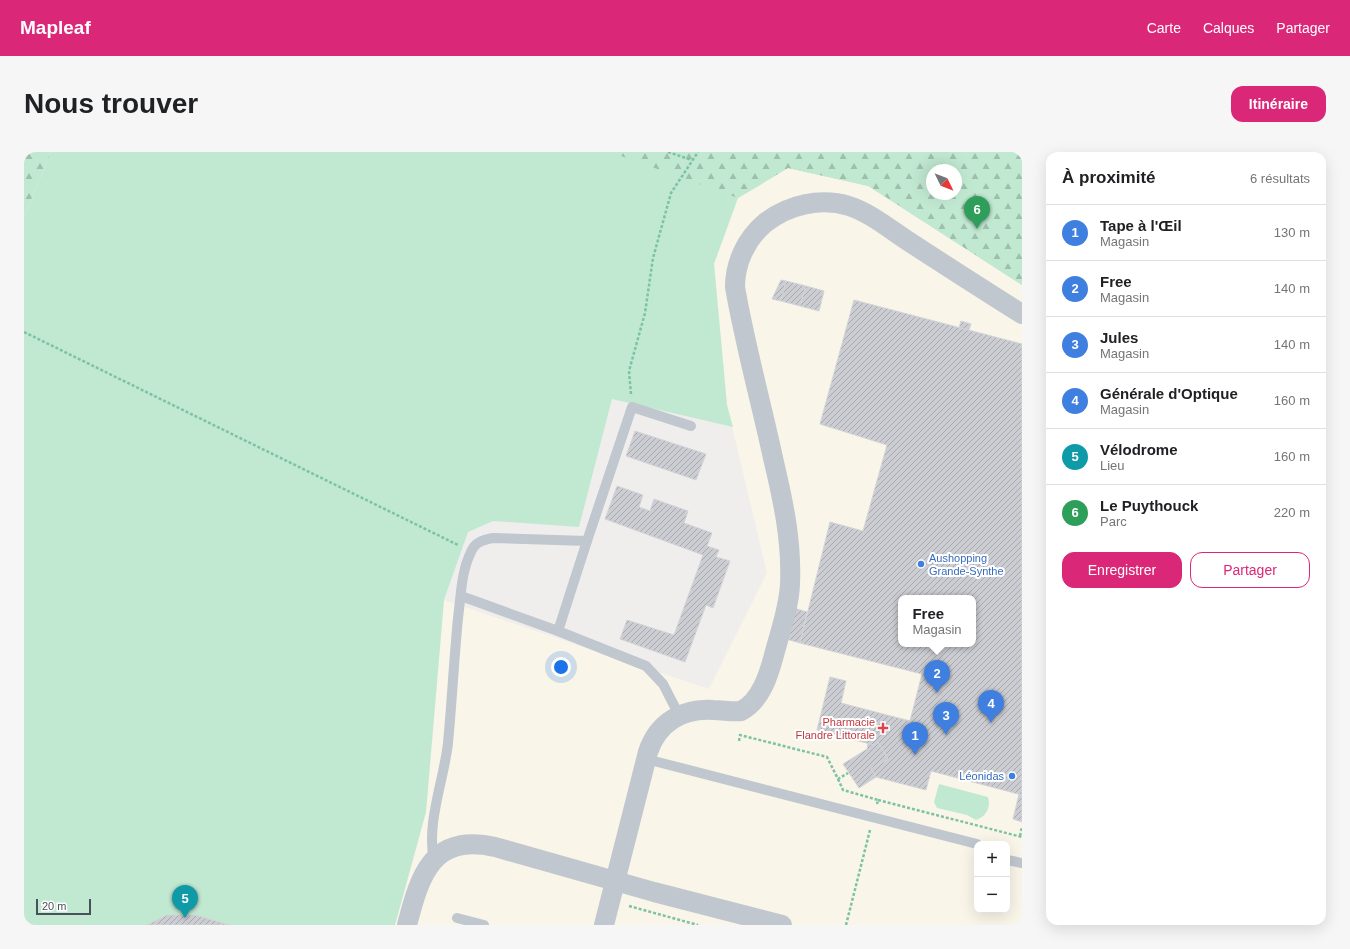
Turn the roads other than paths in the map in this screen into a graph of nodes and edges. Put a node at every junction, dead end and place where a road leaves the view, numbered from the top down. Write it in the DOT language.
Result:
graph roads {
  1 [pos="1022,314"];
  2 [pos="691,426"];
  3 [pos="587,541"];
  4 [pos="461,596"];
  5 [pos="558,630"];
  6 [pos="680,715"];
  7 [pos="646,759"];
  8 [pos="974,843"];
  9 [pos="434,860"];
  10 [pos="1010,860"];
  11 [pos="1022,862"];
  12 [pos="615,880"];
  13 [pos="456,918"];
  14 [pos="407,925"];
  15 [pos="484,925"];
  16 [pos="604,925"];
  17 [pos="782,925"];
  1 -- 6 [label="street"];
  2 -- 3 [label="lane"];
  3 -- 4 [label="lane"];
  3 -- 5 [label="lane"];
  4 -- 5 [label="lane"];
  4 -- 9 [label="lane"];
  5 -- 6 [label="lane"];
  6 -- 7 [label="street"];
  7 -- 8 [label="lane"];
  7 -- 12 [label="street"];
  9 -- 12 [label="street"];
  9 -- 14 [label="street"];
  10 -- 11 [label="lane"];
  12 -- 16 [label="street"];
  12 -- 17 [label="street"];
  13 -- 15 [label="lane"];
}
